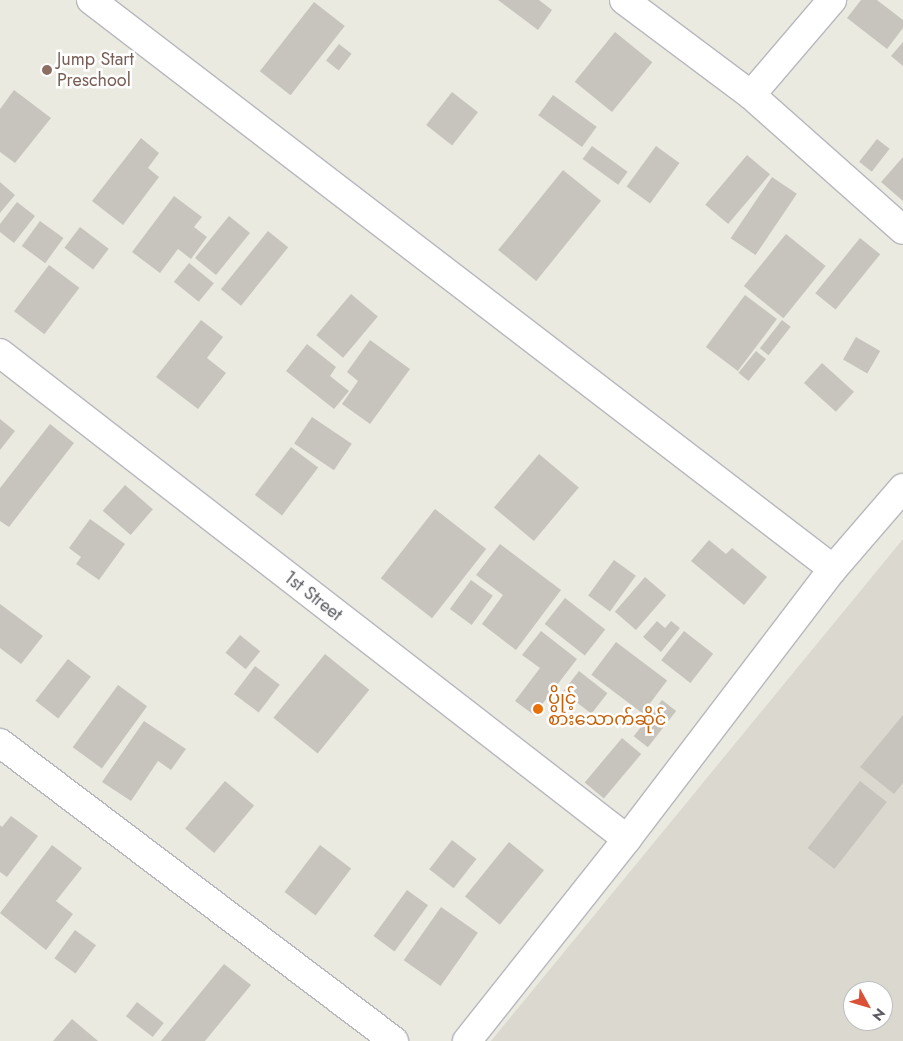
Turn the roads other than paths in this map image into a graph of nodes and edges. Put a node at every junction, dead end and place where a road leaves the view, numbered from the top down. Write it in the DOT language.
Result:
graph roads {
  1 [pos="91,0"];
  2 [pos="624,0"];
  3 [pos="832,0"];
  4 [pos="751,95"];
  5 [pos="903,230"];
  6 [pos="0,353"];
  7 [pos="903,488"];
  8 [pos="833,569"];
  9 [pos="0,743"];
  10 [pos="627,839"];
  11 [pos="394,1041"];
  12 [pos="467,1041"];
  1 -- 8 [label="street"];
  2 -- 4 [label="street"];
  3 -- 4 [label="street"];
  4 -- 5 [label="street"];
  6 -- 10 [label="street, 1st Street"];
  7 -- 8 [label="street"];
  8 -- 10 [label="street"];
  9 -- 11 [label="street"];
  10 -- 12 [label="street"];
}
